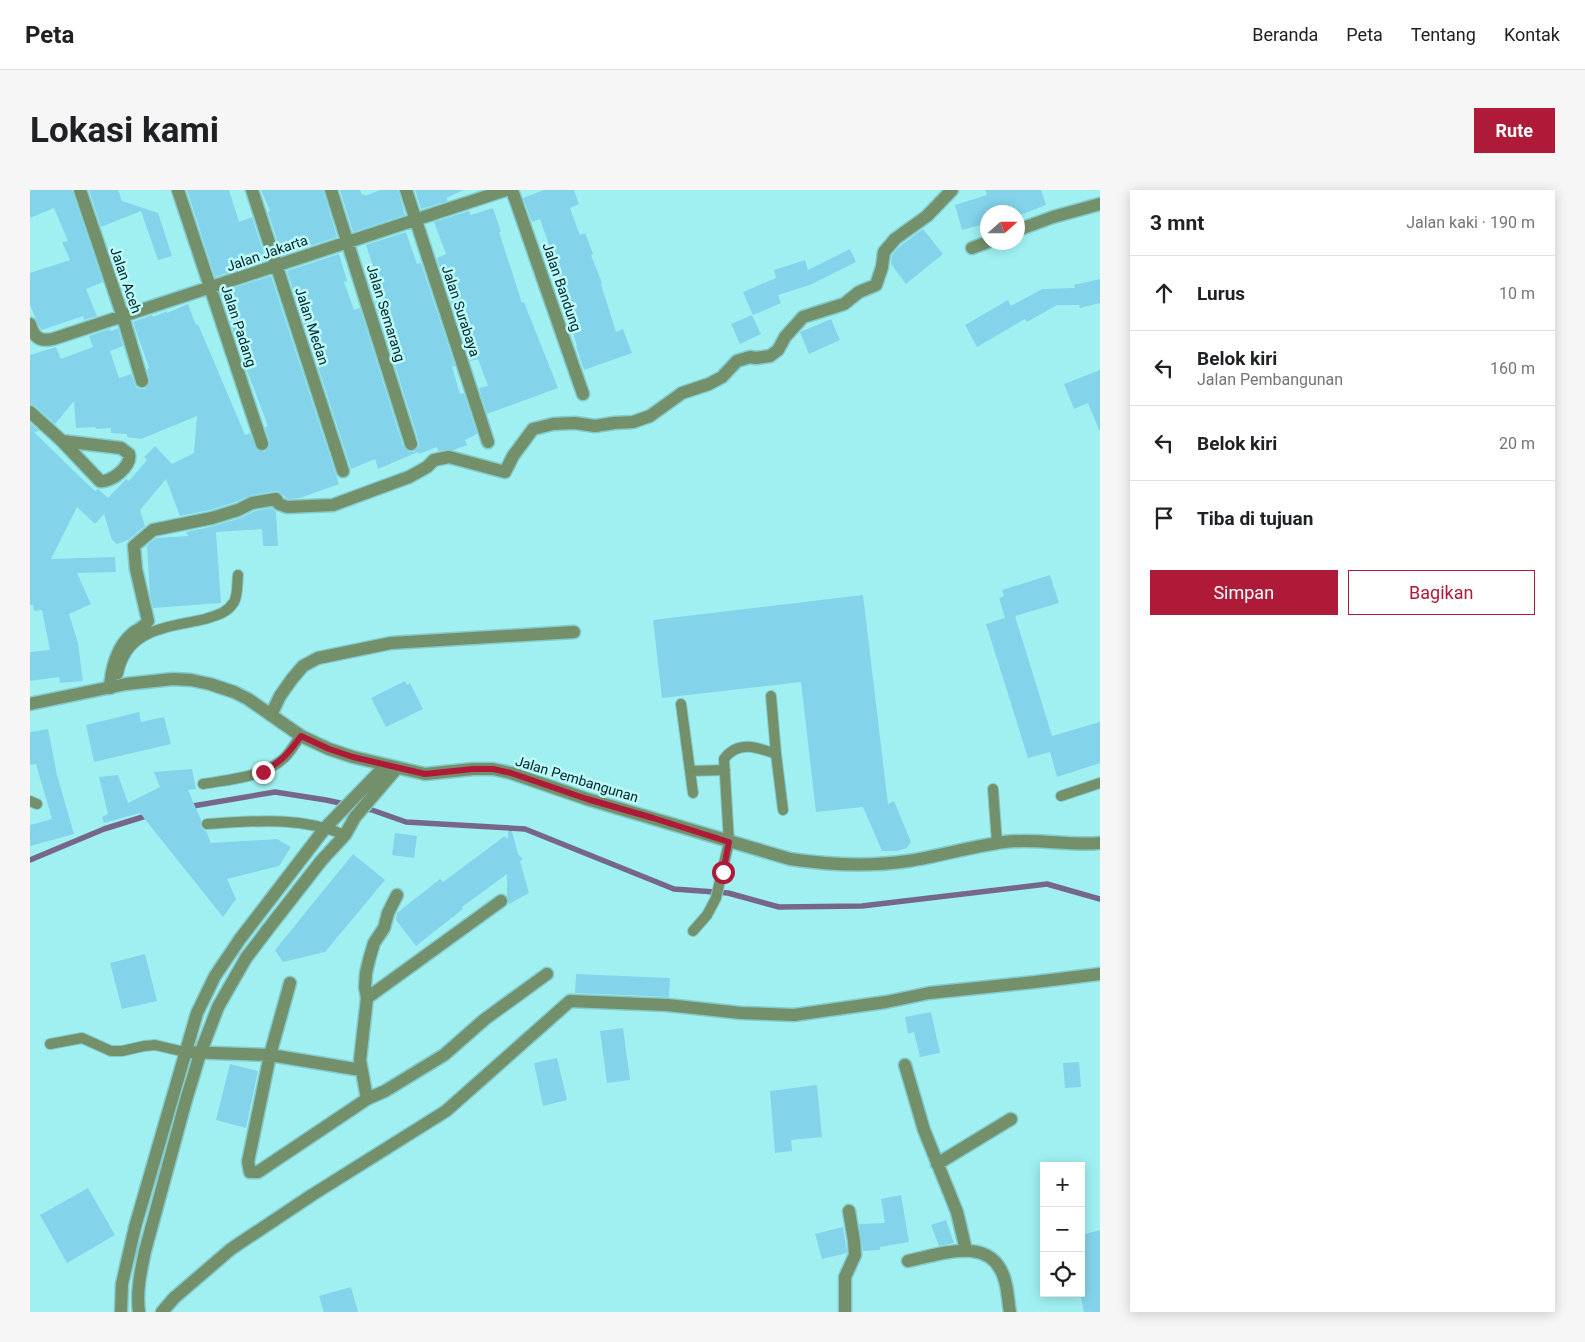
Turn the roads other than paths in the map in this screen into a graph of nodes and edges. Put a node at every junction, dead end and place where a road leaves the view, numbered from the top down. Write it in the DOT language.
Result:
graph roads {
  1 [pos="80,190"];
  2 [pos="178,190"];
  3 [pos="252,190"];
  4 [pos="331,190"];
  5 [pos="406,190"];
  6 [pos="506,190"];
  7 [pos="512,190"];
  8 [pos="952,190"];
  9 [pos="1100,204"];
  10 [pos="416,219"];
  11 [pos="1025,227"];
  12 [pos="348,242"];
  13 [pos="980,245"];
  14 [pos="972,248"];
  15 [pos="277,265"];
  16 [pos="211,288"];
  17 [pos="123,317"];
  18 [pos="30,324"];
  19 [pos="142,381"];
  20 [pos="583,394"];
  21 [pos="30,412"];
  22 [pos="62,441"];
  23 [pos="488,442"];
  24 [pos="262,444"];
  25 [pos="411,444"];
  26 [pos="343,471"];
  27 [pos="238,575"];
  28 [pos="574,632"];
  29 [pos="112,687"];
  30 [pos="772,696"];
  31 [pos="30,704"];
  32 [pos="681,704"];
  33 [pos="272,715"];
  34 [pos="301,736"];
  35 [pos="776,754"];
  36 [pos="391,767"];
  37 [pos="725,770"];
  38 [pos="690,771"];
  39 [pos="1100,783"];
  40 [pos="204,784"];
  41 [pos="371,788"];
  42 [pos="992,789"];
  43 [pos="693,793"];
  44 [pos="1061,796"];
  45 [pos="783,810"];
  46 [pos="207,824"];
  47 [pos="326,827"];
  48 [pos="346,835"];
  49 [pos="729,842"];
  50 [pos="997,843"];
  51 [pos="1100,843"];
  52 [pos="397,895"];
  53 [pos="501,901"];
  54 [pos="693,932"];
  55 [pos="547,974"];
  56 [pos="1100,974"];
  57 [pos="290,983"];
  58 [pos="368,998"];
  59 [pos="50,1044"];
  60 [pos="185,1052"];
  61 [pos="200,1054"];
  62 [pos="270,1055"];
  63 [pos="905,1065"];
  64 [pos="362,1070"];
  65 [pos="367,1099"];
  66 [pos="1011,1119"];
  67 [pos="938,1164"];
  68 [pos="849,1211"];
  69 [pos="966,1250"];
  70 [pos="908,1261"];
  71 [pos="121,1312"];
  72 [pos="139,1312"];
  73 [pos="162,1312"];
  74 [pos="845,1312"];
  75 [pos="1010,1312"];
  1 -- 17 [label="street, Jalan Aceh"];
  2 -- 16 [label="street, Jalan Padang"];
  3 -- 15 [label="street, Jalan Medan"];
  4 -- 12 [label="street, Jalan Semarang"];
  5 -- 10 [label="street, Jalan Surabaya"];
  6 -- 10 [label="street, Jalan Jakarta"];
  7 -- 20 [label="street, Jalan Bandung"];
  8 -- 29 [label="street"];
  9 -- 11 [label="street"];
  10 -- 12 [label="street, Jalan Jakarta"];
  10 -- 23 [label="street, Jalan Surabaya"];
  12 -- 15 [label="street, Jalan Jakarta"];
  12 -- 25 [label="street, Jalan Semarang"];
  13 -- 14 [label="street"];
  15 -- 16 [label="street, Jalan Jakarta"];
  15 -- 26 [label="street, Jalan Medan"];
  16 -- 17 [label="street, Jalan Jakarta"];
  16 -- 24 [label="street, Jalan Padang"];
  17 -- 18 [label="street, Jalan Jakarta"];
  17 -- 19 [label="street, Jalan Aceh"];
  21 -- 22 [label="street"];
  22 -- 22 [label="street"];
  27 -- 29 [label="lane"];
  28 -- 33 [label="street"];
  29 -- 31 [label="street, Jalan Pembangunan"];
  29 -- 33 [label="street, Jalan Pembangunan"];
  30 -- 35 [label="lane"];
  32 -- 38 [label="lane"];
  33 -- 34 [label="street, Jalan Pembangunan"];
  34 -- 36 [label="street, Jalan Pembangunan"];
  34 -- 40 [label="lane"];
  35 -- 37 [label="lane"];
  35 -- 45 [label="lane"];
  36 -- 41 [label="street"];
  36 -- 49 [label="street, Jalan Pembangunan"];
  37 -- 38 [label="lane"];
  37 -- 49 [label="lane"];
  38 -- 43 [label="lane"];
  39 -- 44 [label="lane"];
  41 -- 47 [label="street"];
  41 -- 48 [label="street"];
  42 -- 50 [label="lane"];
  46 -- 47 [label="lane"];
  47 -- 48 [label="lane"];
  47 -- 60 [label="street"];
  48 -- 61 [label="street"];
  49 -- 50 [label="street, Jalan Pembangunan"];
  49 -- 54 [label="lane"];
  50 -- 51 [label="street, Jalan Pembangunan"];
  52 -- 58 [label="street"];
  53 -- 58 [label="street"];
  55 -- 65 [label="street"];
  56 -- 73 [label="street"];
  57 -- 62 [label="street"];
  58 -- 64 [label="street"];
  59 -- 60 [label="lane"];
  60 -- 61 [label="street"];
  60 -- 71 [label="street"];
  61 -- 62 [label="street"];
  61 -- 72 [label="street"];
  62 -- 64 [label="street"];
  62 -- 65 [label="street"];
  63 -- 67 [label="street"];
  64 -- 65 [label="street"];
  66 -- 67 [label="street"];
  67 -- 69 [label="street"];
  68 -- 74 [label="street"];
  69 -- 70 [label="street"];
  69 -- 75 [label="street"];
}
